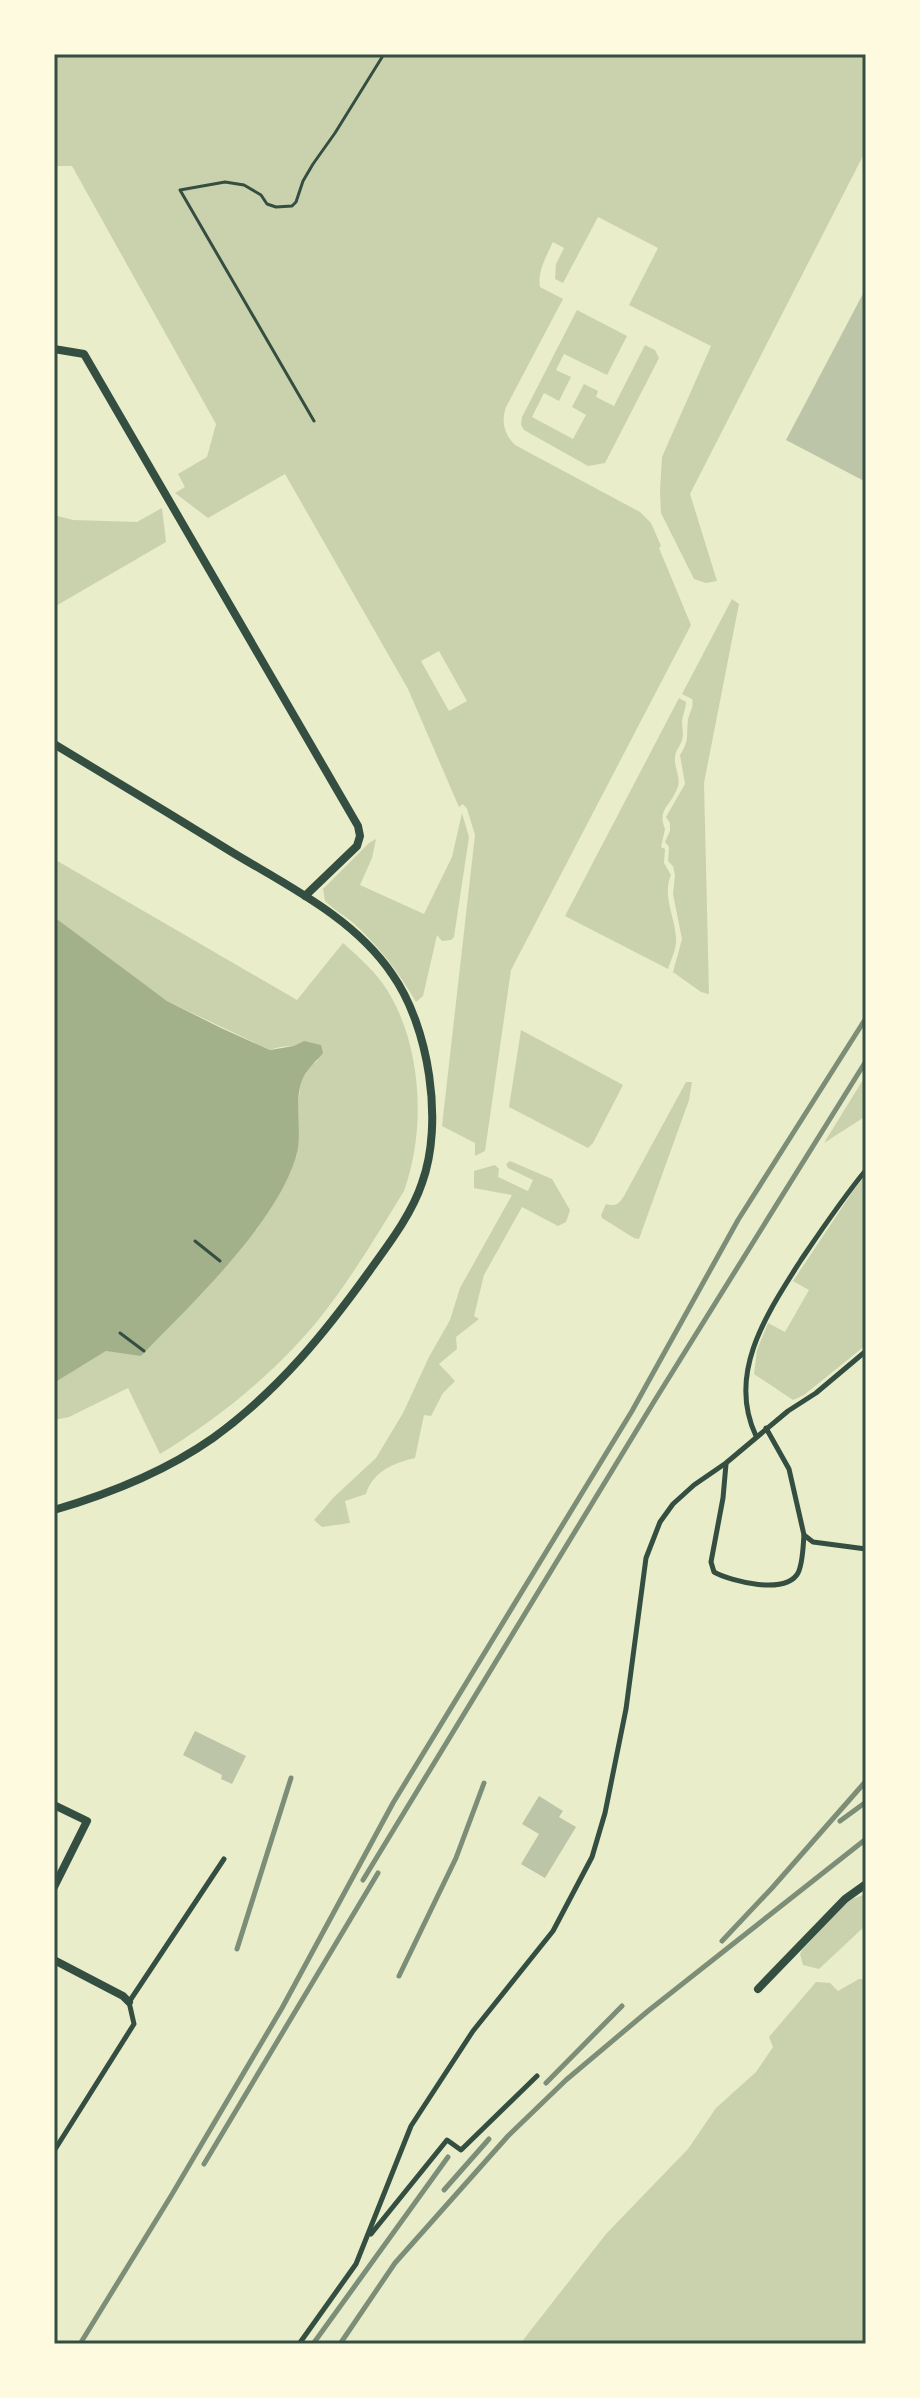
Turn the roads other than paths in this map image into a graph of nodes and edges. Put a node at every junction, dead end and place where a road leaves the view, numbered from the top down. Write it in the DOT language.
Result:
graph roads {
  1 [pos="54,349"];
  2 [pos="54,744"];
  3 [pos="305,896"];
  4 [pos="866,1170"];
  5 [pos="866,1351"];
  6 [pos="766,1428"];
  7 [pos="756,1436"];
  8 [pos="726,1463"];
  9 [pos="54,1510"];
  10 [pos="804,1535"];
  11 [pos="866,1549"];
  12 [pos="54,1805"];
  13 [pos="224,1859"];
  14 [pos="866,1884"];
  15 [pos="54,1887"];
  16 [pos="54,1960"];
  17 [pos="758,1989"];
  18 [pos="129,2002"];
  19 [pos="537,2076"];
  20 [pos="54,2151"];
  21 [pos="366,2240"];
  22 [pos="299,2344"];
  1 -- 3 [label="street"];
  2 -- 3 [label="street"];
  3 -- 9 [label="street"];
  4 -- 7 [label="lane"];
  5 -- 6 [label="lane"];
  6 -- 7 [label="lane"];
  6 -- 10 [label="lane"];
  7 -- 8 [label="lane"];
  8 -- 10 [label="lane"];
  8 -- 21 [label="lane"];
  10 -- 11 [label="lane"];
  12 -- 15 [label="street"];
  13 -- 18 [label="lane"];
  14 -- 17 [label="street"];
  16 -- 18 [label="street"];
  18 -- 20 [label="lane"];
  19 -- 21 [label="lane"];
  21 -- 22 [label="lane"];
}
